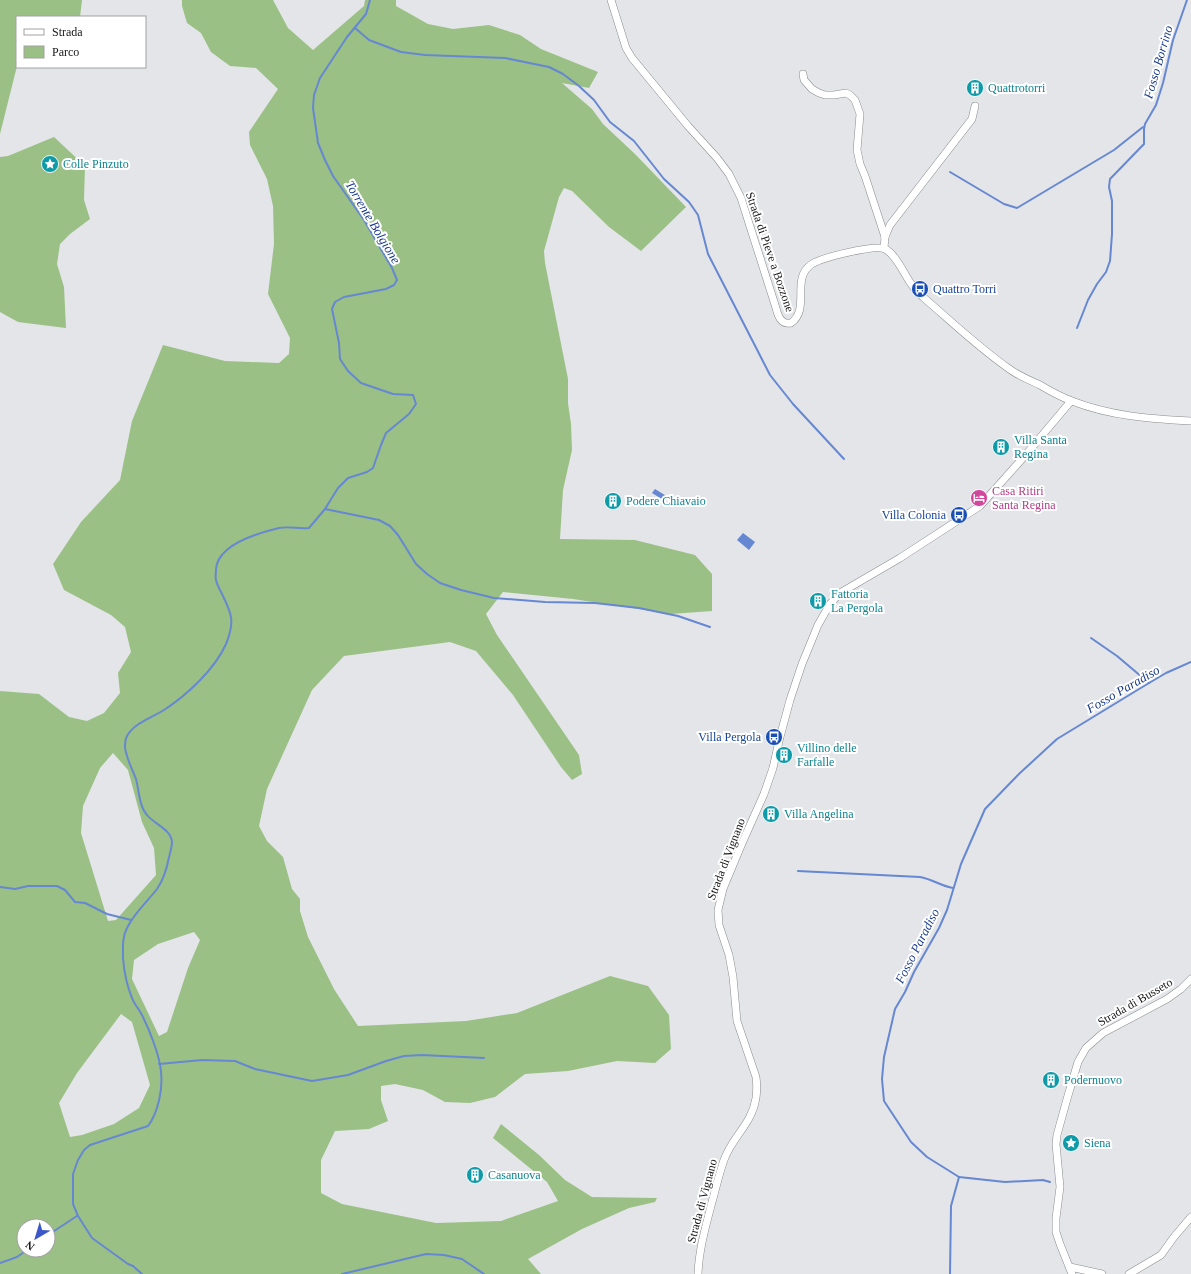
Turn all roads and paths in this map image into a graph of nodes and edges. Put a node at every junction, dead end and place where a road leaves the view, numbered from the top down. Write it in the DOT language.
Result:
graph roads {
  1 [pos="611,0"];
  2 [pos="803,74"];
  3 [pos="975,106"];
  4 [pos="885,237"];
  5 [pos="884,248"];
  6 [pos="1071,401"];
  7 [pos="1191,421"];
  8 [pos="1191,979"];
  9 [pos="1191,1217"];
  10 [pos="1071,1271"];
  11 [pos="698,1274"];
  12 [pos="1102,1274"];
  13 [pos="1129,1274"];
  1 -- 5 [label="street, Strada di Pieve a Bozzone"];
  2 -- 4 [label="street"];
  3 -- 4 [label="street"];
  4 -- 5 [label="street"];
  5 -- 6 [label="street"];
  6 -- 7 [label="street"];
  6 -- 11 [label="street, Strada di Vignano"];
  8 -- 10 [label="street, Strada di Busseto"];
  9 -- 13 [label="street"];
  10 -- 12 [label="street"];
}
